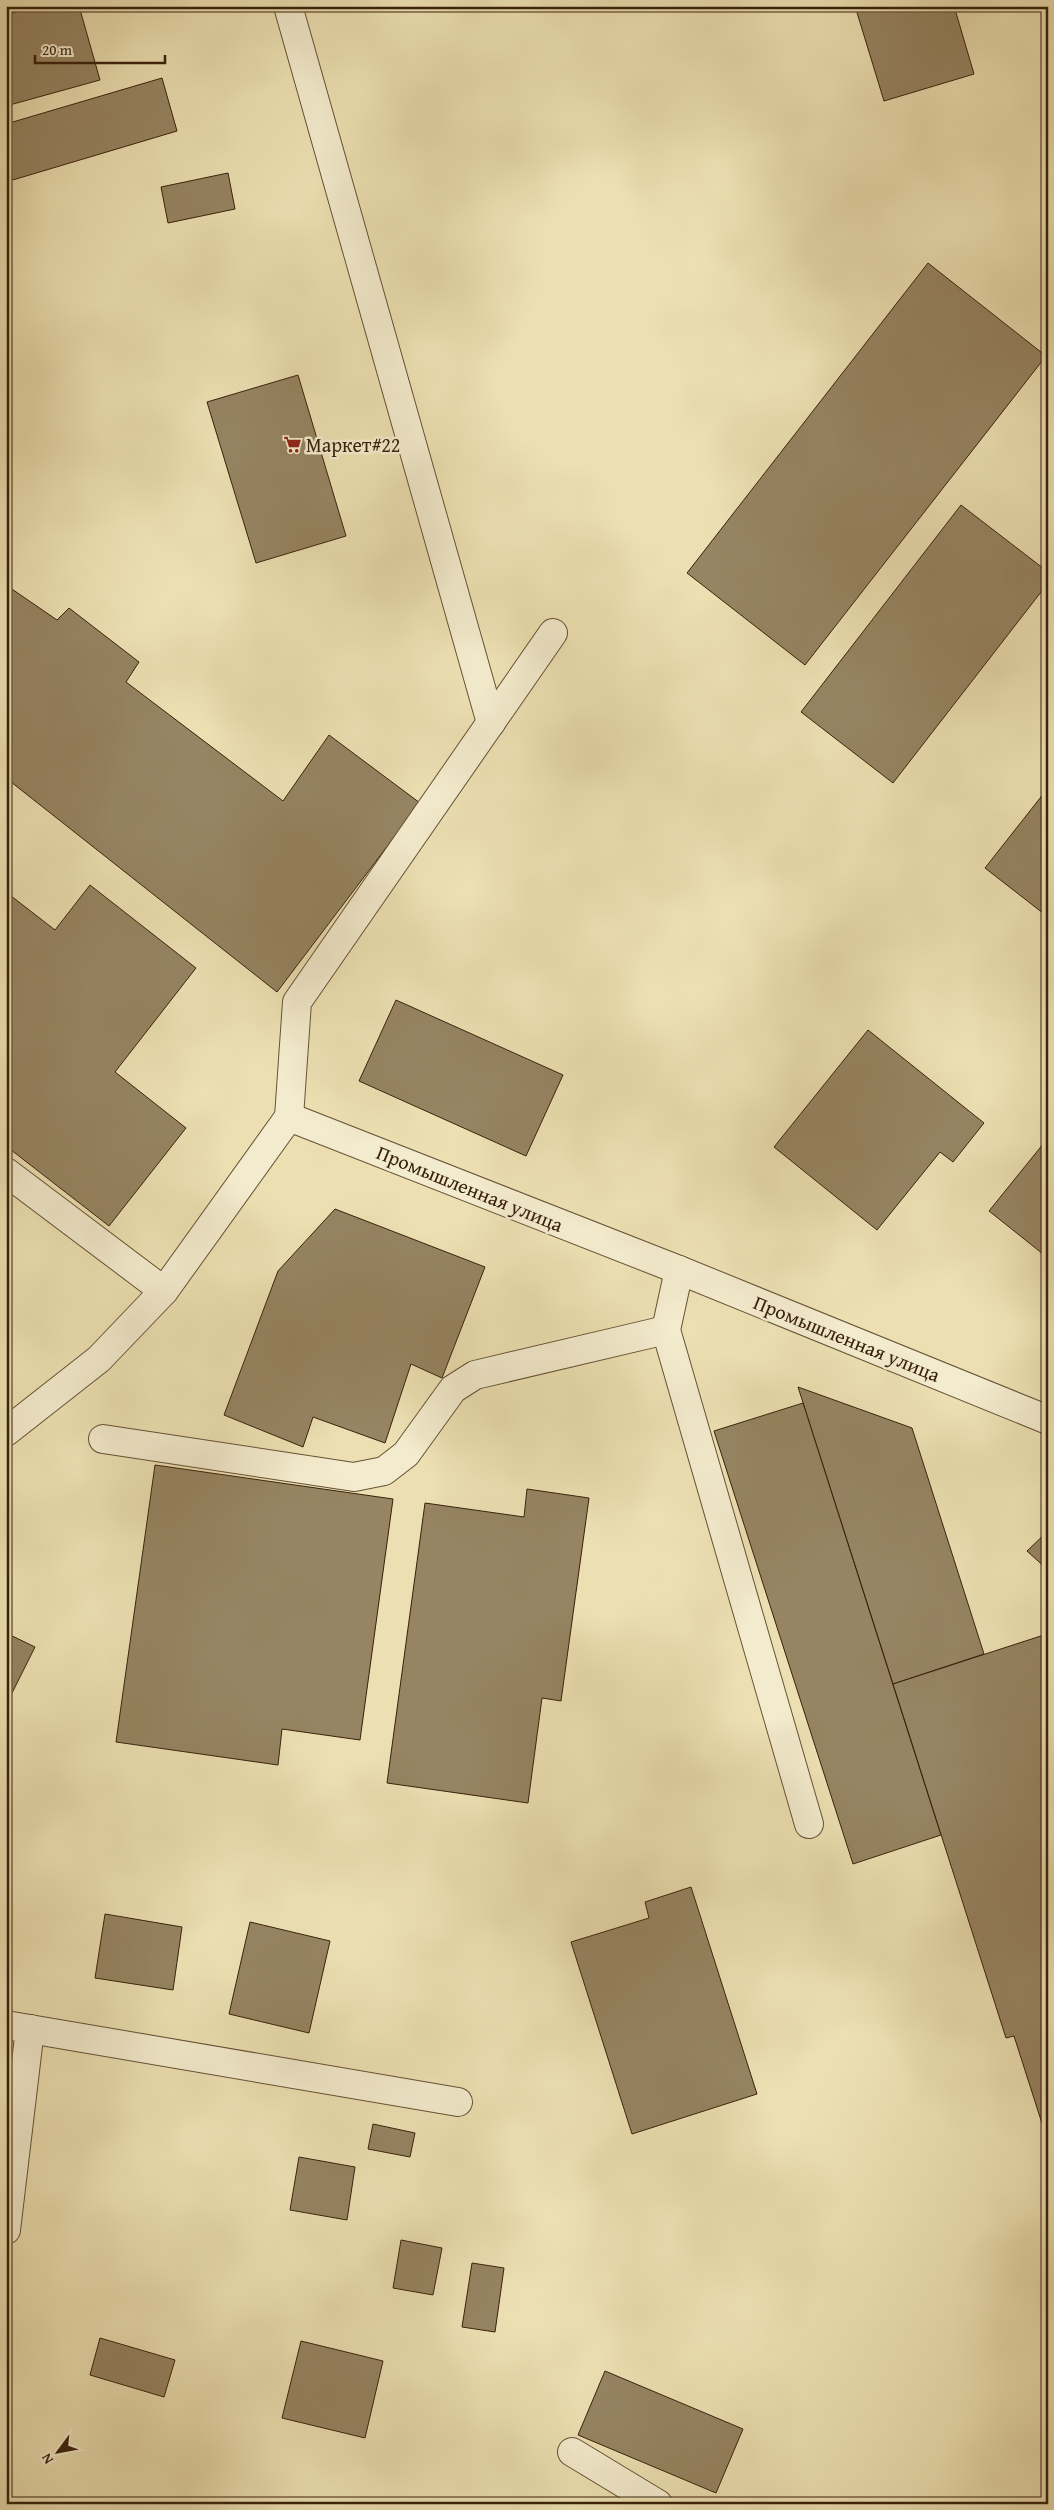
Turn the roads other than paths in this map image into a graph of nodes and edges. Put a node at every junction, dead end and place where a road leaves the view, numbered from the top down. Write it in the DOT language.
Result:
graph roads {
  1 [pos="288,6"];
  2 [pos="553,633"];
  3 [pos="491,723"];
  4 [pos="289,1117"];
  5 [pos="6,1172"];
  6 [pos="679,1270"];
  7 [pos="164,1291"];
  8 [pos="666,1330"];
  9 [pos="1048,1420"];
  10 [pos="6,1432"];
  11 [pos="103,1439"];
  12 [pos="809,1824"];
  13 [pos="18,2027"];
  14 [pos="458,2102"];
  15 [pos="6,2230"];
  16 [pos="572,2452"];
  17 [pos="658,2504"];
  1 -- 3 [label="street"];
  2 -- 3 [label="street"];
  3 -- 4 [label="street"];
  4 -- 6 [label="street, Промышленная улица"];
  4 -- 7 [label="street"];
  5 -- 7 [label="street"];
  6 -- 8 [label="street"];
  6 -- 9 [label="street, Промышленная улица"];
  7 -- 10 [label="street"];
  8 -- 11 [label="street"];
  8 -- 12 [label="street"];
  13 -- 14 [label="street"];
  13 -- 15 [label="street"];
  16 -- 17 [label="street"];
}
